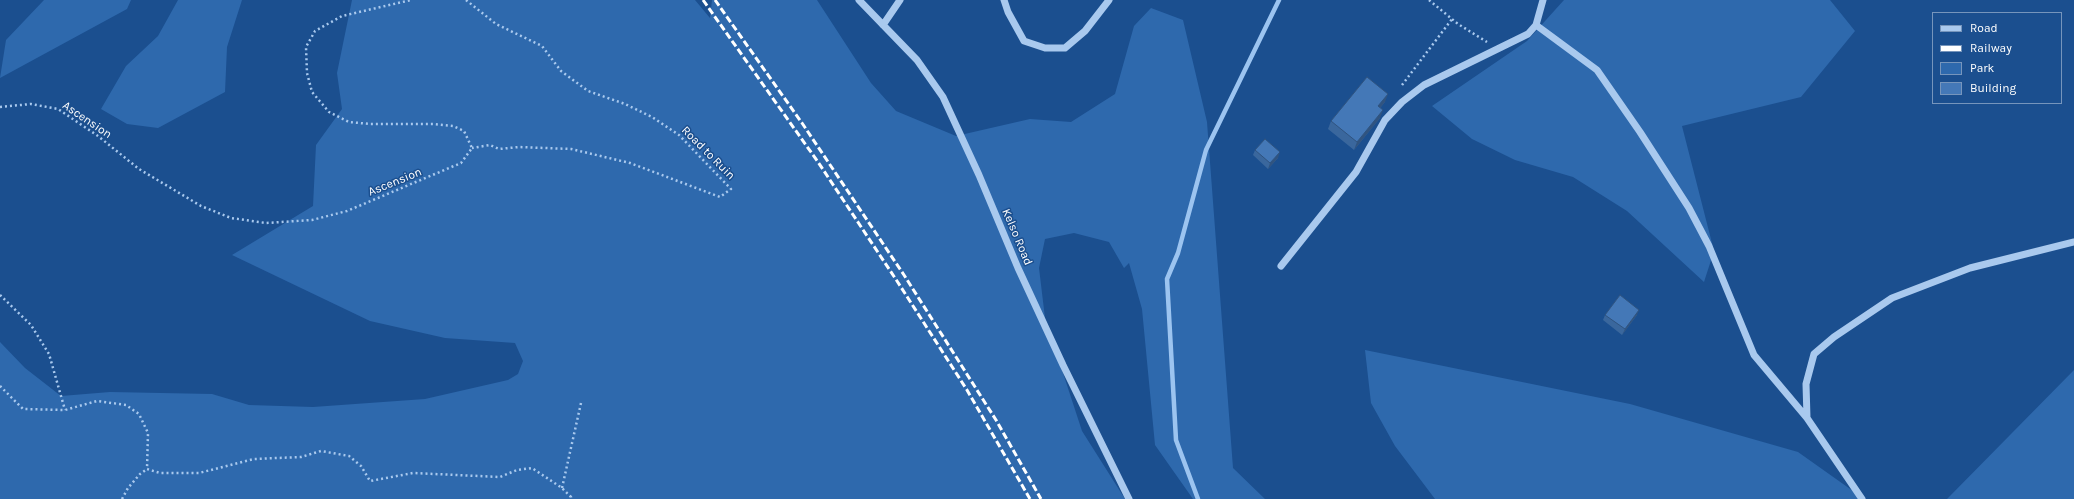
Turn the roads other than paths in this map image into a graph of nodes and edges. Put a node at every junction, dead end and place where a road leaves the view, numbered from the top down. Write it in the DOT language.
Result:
graph roads {
  1 [pos="859,0"];
  2 [pos="900,0"];
  3 [pos="1004,0"];
  4 [pos="1109,0"];
  5 [pos="1543,0"];
  6 [pos="883,25"];
  7 [pos="1536,25"];
  8 [pos="2074,242"];
  9 [pos="1281,266"];
  10 [pos="1807,418"];
  11 [pos="1129,499"];
  12 [pos="1862,499"];
  1 -- 6 [label="street, Kelso Road"];
  2 -- 6 [label="street"];
  3 -- 4 [label="street"];
  5 -- 7 [label="street"];
  6 -- 11 [label="street, Kelso Road"];
  7 -- 9 [label="street"];
  7 -- 10 [label="street"];
  8 -- 10 [label="street"];
  10 -- 12 [label="street"];
}
